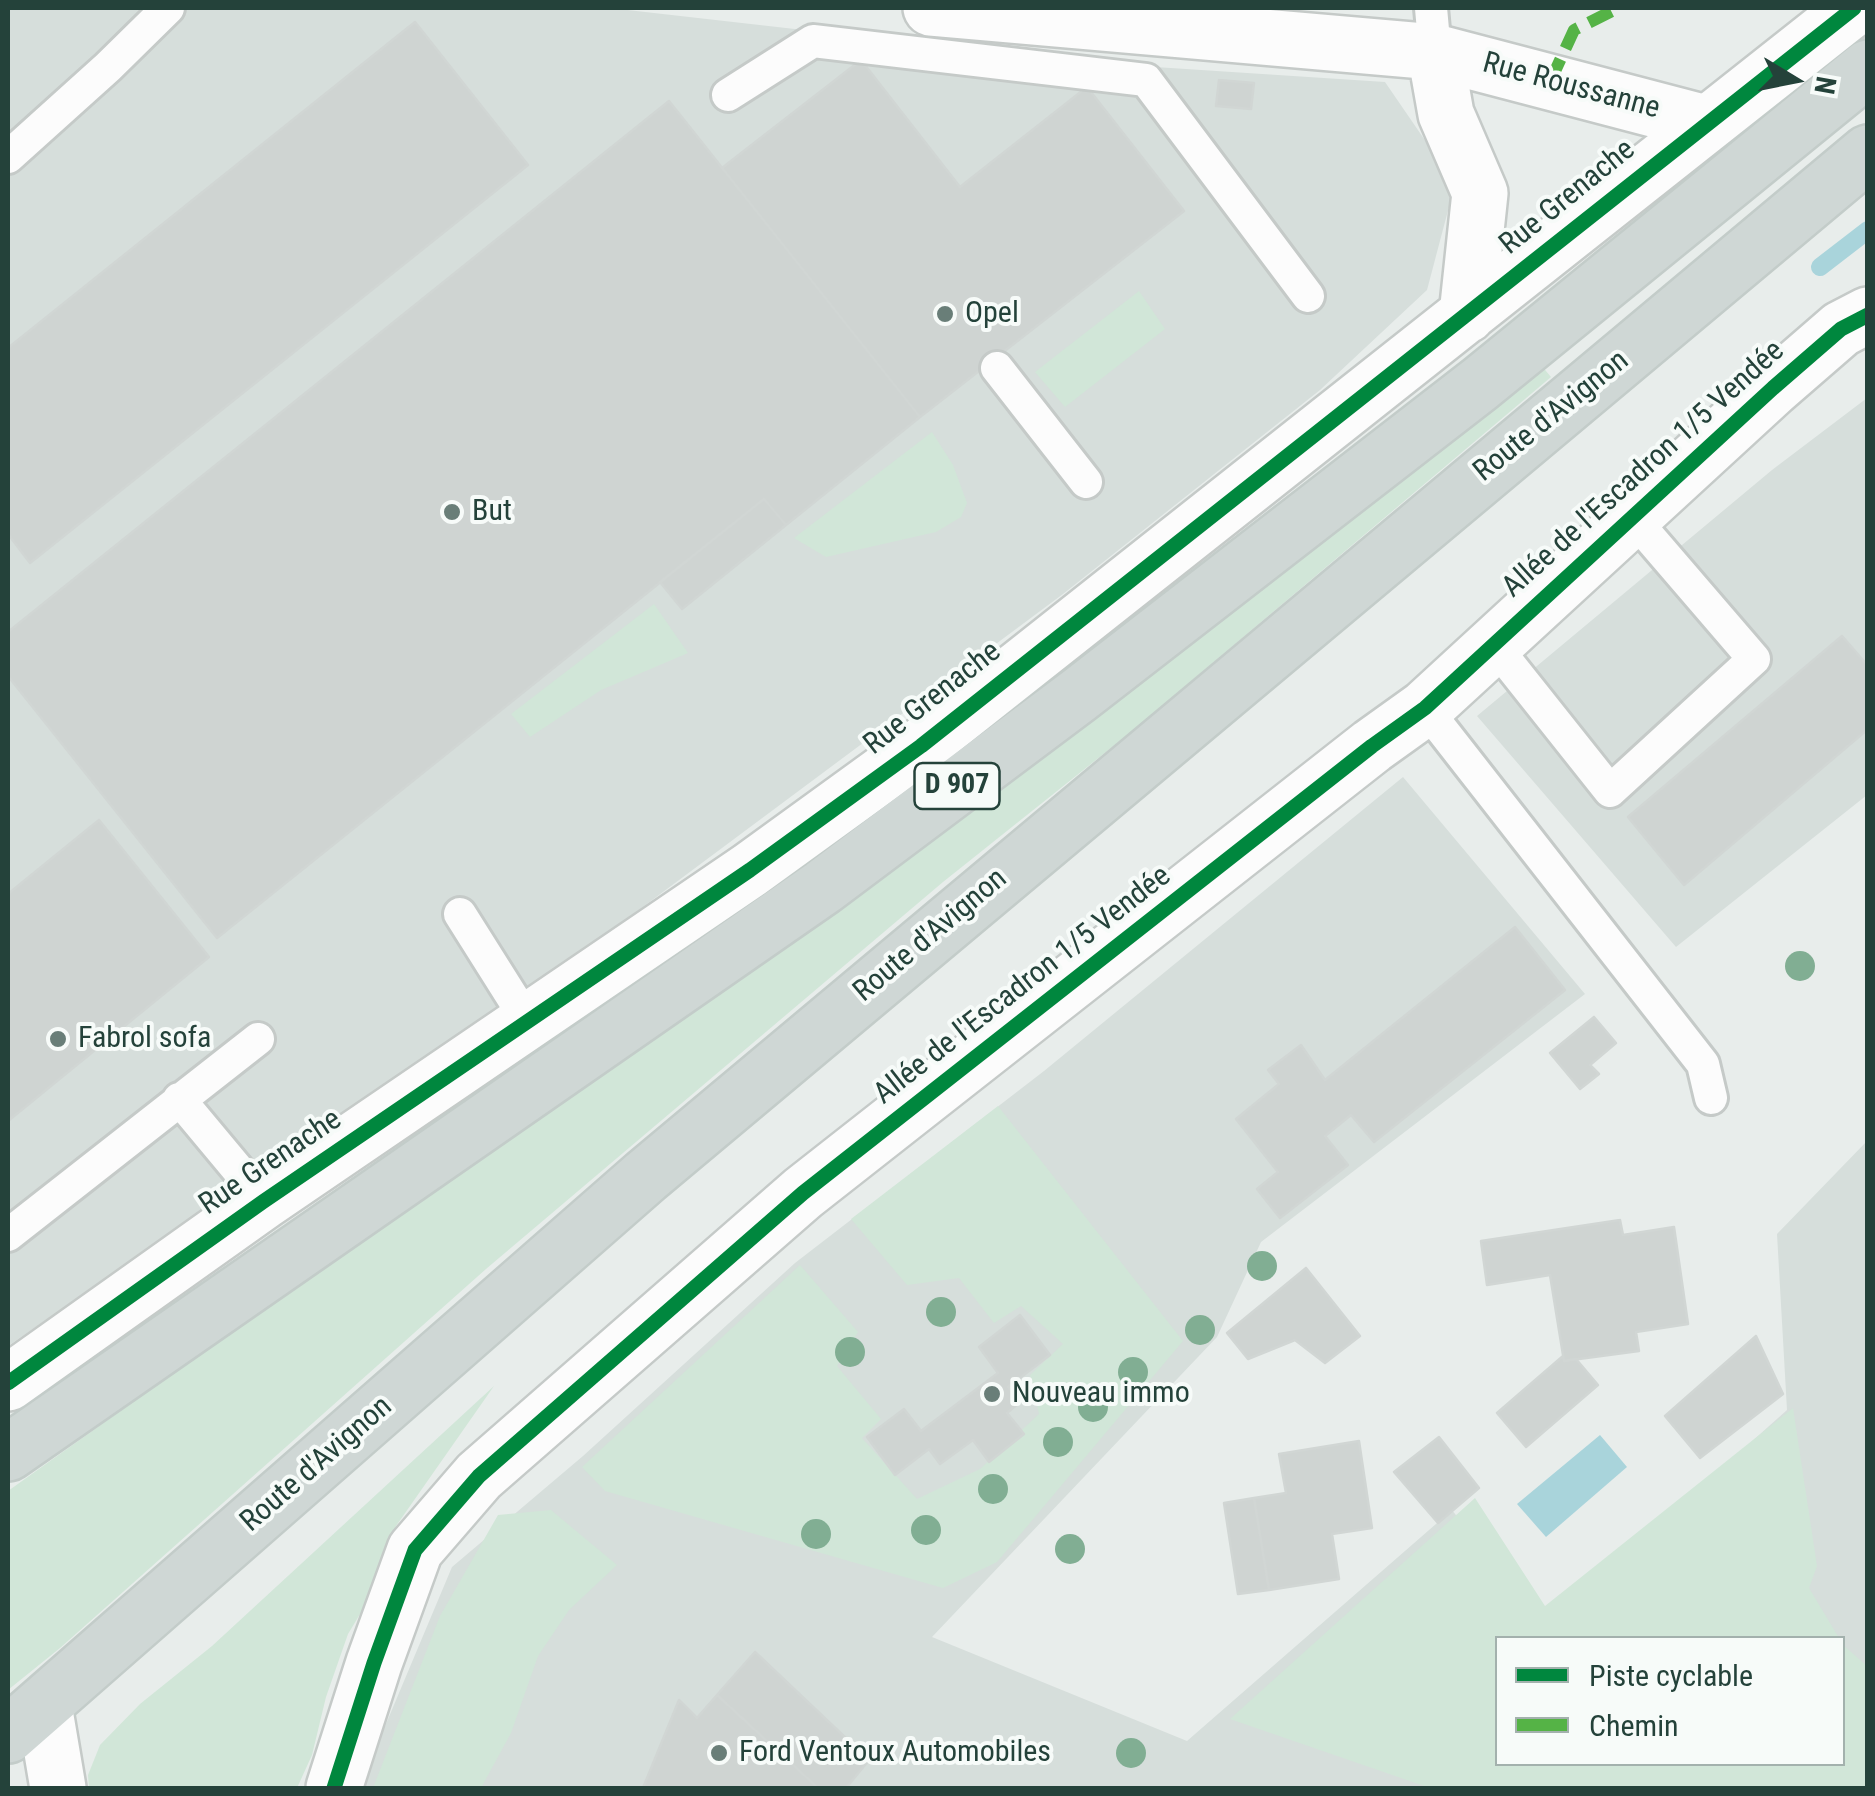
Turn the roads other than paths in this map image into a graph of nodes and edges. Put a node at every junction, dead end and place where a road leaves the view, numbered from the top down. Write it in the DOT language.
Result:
graph roads {
  1 [pos="168,8"];
  2 [pos="931,8"];
  3 [pos="1854,8"];
  4 [pos="1433,30"];
  5 [pos="1868,68"];
  6 [pos="728,95"];
  7 [pos="1706,123"];
  8 [pos="1868,153"];
  9 [pos="8,157"];
  10 [pos="1308,296"];
  11 [pos="1467,314"];
  12 [pos="1868,314"];
  13 [pos="997,368"];
  14 [pos="1086,482"];
  15 [pos="1632,517"];
  16 [pos="1494,644"];
  17 [pos="1425,708"];
  18 [pos="460,914"];
  19 [pos="528,1022"];
  20 [pos="258,1039"];
  21 [pos="1711,1098"];
  22 [pos="179,1099"];
  23 [pos="264,1200"];
  24 [pos="8,1235"];
  25 [pos="8,1383"];
  26 [pos="8,1453"];
  27 [pos="26,1720"];
  28 [pos="58,1788"];
  29 [pos="334,1788"];
  1 -- 9 [label="lane"];
  2 -- 4 [label="street, Rue Roussanne"];
  3 -- 7 [label="street, Rue Grenache"];
  4 -- 7 [label="street, Rue Roussanne"];
  4 -- 11 [label="street, Rue Roussanne"];
  5 -- 26 [label="main road, D 907"];
  6 -- 10 [label="lane"];
  7 -- 11 [label="street, Rue Grenache"];
  8 -- 27 [label="main road, Route d'Avignon"];
  11 -- 19 [label="street, Rue Grenache"];
  12 -- 15 [label="street, Allée de l'Escadron 1/5 Vendée"];
  13 -- 14 [label="lane"];
  15 -- 16 [label="street, Allée de l'Escadron 1/5 Vendée"];
  15 -- 16 [label="lane"];
  16 -- 17 [label="street, Allée de l'Escadron 1/5 Vendée"];
  17 -- 21 [label="lane"];
  17 -- 29 [label="street, Allée de l'Escadron 1/5 Vendée"];
  18 -- 19 [label="lane"];
  19 -- 23 [label="street, Rue Grenache"];
  20 -- 22 [label="lane"];
  22 -- 23 [label="lane"];
  22 -- 24 [label="lane"];
  23 -- 25 [label="street, Rue Grenache"];
  27 -- 28 [label="street"];
}
